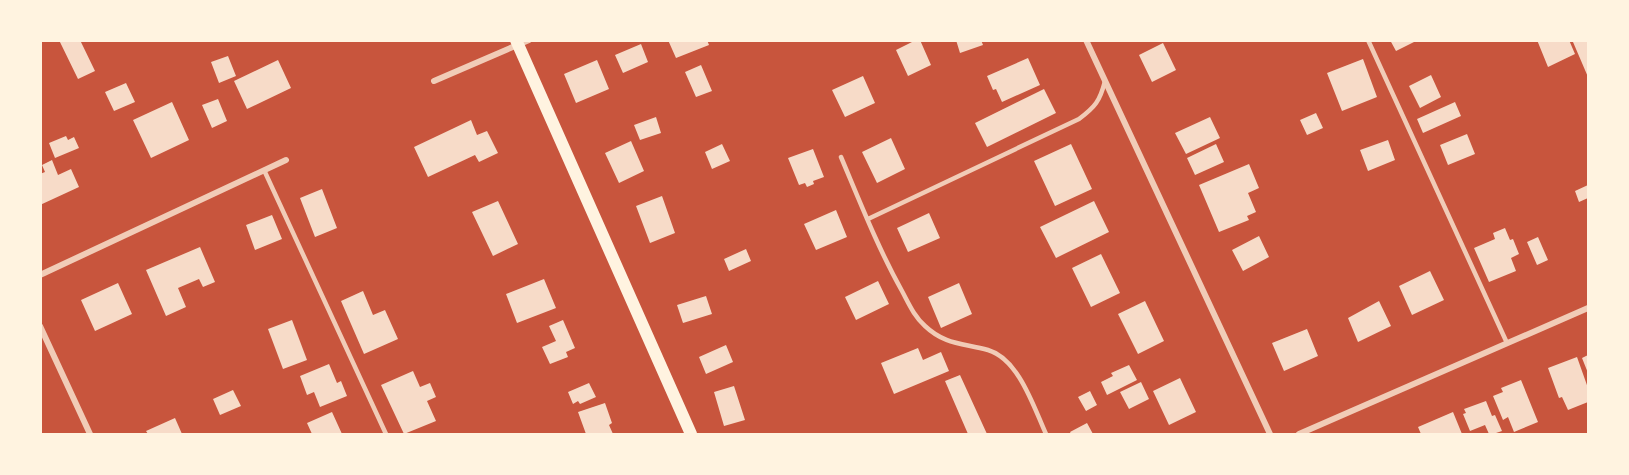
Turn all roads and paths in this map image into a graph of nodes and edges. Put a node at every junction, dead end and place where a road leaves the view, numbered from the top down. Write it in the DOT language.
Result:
graph roads {
  1 [pos="1086,40"];
  2 [pos="1368,40"];
  3 [pos="521,42"];
  4 [pos="434,81"];
  5 [pos="1105,81"];
  6 [pos="841,157"];
  7 [pos="286,160"];
  8 [pos="264,170"];
  9 [pos="868,219"];
  10 [pos="40,276"];
  11 [pos="1588,308"];
  12 [pos="40,326"];
  13 [pos="1507,343"];
  14 [pos="90,435"];
  15 [pos="386,435"];
  16 [pos="691,435"];
  17 [pos="1047,435"];
  18 [pos="1270,435"];
  19 [pos="1299,435"];
  1 -- 5 [label="street"];
  2 -- 13 [label="lane"];
  3 -- 4 [label="street"];
  3 -- 16 [label="main road"];
  5 -- 9 [label="lane"];
  5 -- 18 [label="street"];
  6 -- 9 [label="lane"];
  7 -- 8 [label="street"];
  8 -- 10 [label="street"];
  8 -- 15 [label="lane"];
  9 -- 17 [label="lane"];
  11 -- 13 [label="street"];
  12 -- 14 [label="street"];
  13 -- 19 [label="street"];
}
